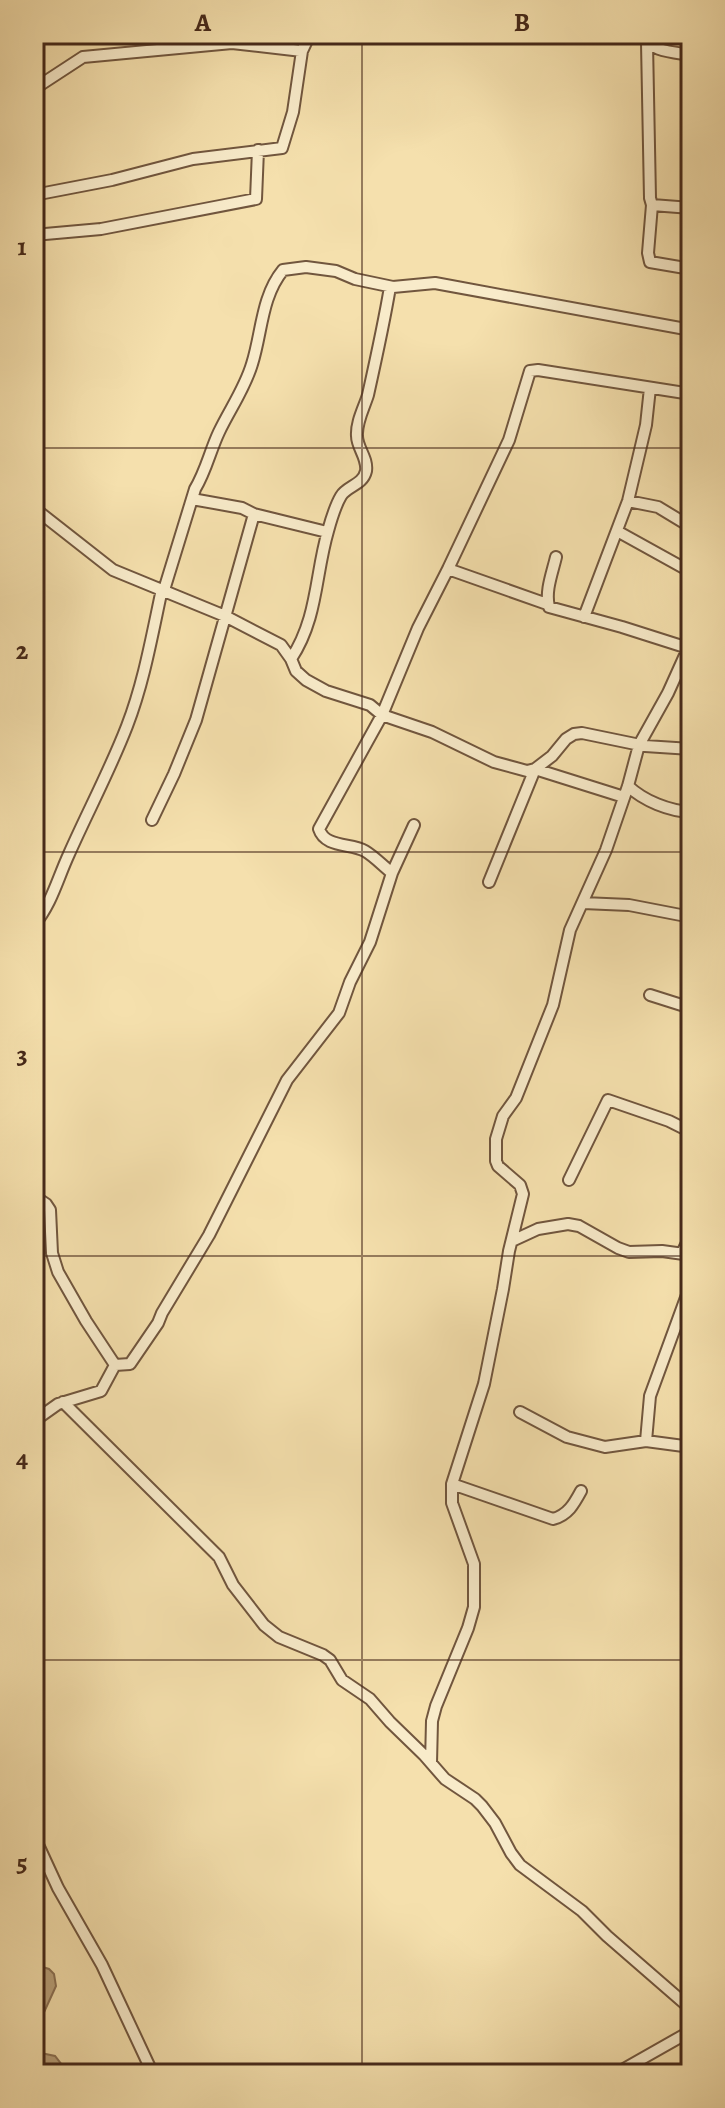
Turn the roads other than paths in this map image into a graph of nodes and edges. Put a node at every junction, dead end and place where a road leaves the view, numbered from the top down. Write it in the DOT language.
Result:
graph roads {
  1 [pos="310,34"];
  2 [pos="644,39"];
  3 [pos="302,51"];
  4 [pos="691,55"];
  5 [pos="34,89"];
  6 [pos="258,150"];
  7 [pos="34,195"];
  8 [pos="652,205"];
  9 [pos="691,208"];
  10 [pos="34,235"];
  11 [pos="691,269"];
  12 [pos="390,287"];
  13 [pos="691,330"];
  14 [pos="650,388"];
  15 [pos="691,394"];
  16 [pos="192,499"];
  17 [pos="628,501"];
  18 [pos="34,508"];
  19 [pos="254,514"];
  20 [pos="691,527"];
  21 [pos="617,531"];
  22 [pos="327,532"];
  23 [pos="556,557"];
  24 [pos="448,569"];
  25 [pos="691,572"];
  26 [pos="163,590"];
  27 [pos="547,604"];
  28 [pos="225,616"];
  29 [pos="584,617"];
  30 [pos="689,645"];
  31 [pos="291,659"];
  32 [pos="382,715"];
  33 [pos="639,745"];
  34 [pos="691,749"];
  35 [pos="535,769"];
  36 [pos="628,786"];
  37 [pos="624,797"];
  38 [pos="689,814"];
  39 [pos="152,820"];
  40 [pos="414,825"];
  41 [pos="392,873"];
  42 [pos="489,882"];
  43 [pos="583,903"];
  44 [pos="691,917"];
  45 [pos="34,925"];
  46 [pos="650,995"];
  47 [pos="691,1008"];
  48 [pos="691,1132"];
  49 [pos="569,1180"];
  50 [pos="34,1196"];
  51 [pos="691,1235"];
  52 [pos="511,1242"];
  53 [pos="686,1254"];
  54 [pos="691,1284"];
  55 [pos="115,1365"];
  56 [pos="63,1402"];
  57 [pos="520,1412"];
  58 [pos="34,1421"];
  59 [pos="646,1441"];
  60 [pos="691,1447"];
  61 [pos="452,1484"];
  62 [pos="581,1491"];
  63 [pos="431,1763"];
  64 [pos="34,1836"];
  65 [pos="691,2009"];
  66 [pos="691,2031"];
  67 [pos="153,2074"];
  68 [pos="615,2074"];
  1 -- 3 [label="street"];
  2 -- 4 [label="street"];
  2 -- 8 [label="street"];
  3 -- 5 [label="street"];
  3 -- 6 [label="street"];
  6 -- 7 [label="street"];
  6 -- 10 [label="street"];
  8 -- 9 [label="street"];
  8 -- 11 [label="street"];
  12 -- 13 [label="street"];
  12 -- 16 [label="street"];
  12 -- 22 [label="street"];
  14 -- 15 [label="street"];
  14 -- 17 [label="street"];
  14 -- 24 [label="street"];
  16 -- 19 [label="street"];
  16 -- 26 [label="street"];
  17 -- 20 [label="street"];
  17 -- 21 [label="street"];
  18 -- 26 [label="street"];
  19 -- 22 [label="street"];
  19 -- 28 [label="street"];
  21 -- 25 [label="street"];
  21 -- 29 [label="street"];
  22 -- 31 [label="street"];
  23 -- 27 [label="street"];
  24 -- 27 [label="street"];
  24 -- 32 [label="street"];
  26 -- 28 [label="street"];
  26 -- 45 [label="street"];
  27 -- 29 [label="street"];
  28 -- 31 [label="street"];
  28 -- 39 [label="street"];
  29 -- 30 [label="street"];
  30 -- 33 [label="street"];
  31 -- 32 [label="street"];
  32 -- 35 [label="street"];
  32 -- 41 [label="street"];
  33 -- 34 [label="street"];
  33 -- 35 [label="street"];
  33 -- 36 [label="street"];
  35 -- 37 [label="street"];
  35 -- 42 [label="street"];
  36 -- 37 [label="street"];
  36 -- 38 [label="street"];
  37 -- 43 [label="street"];
  40 -- 41 [label="street"];
  41 -- 55 [label="street"];
  43 -- 44 [label="street"];
  43 -- 52 [label="street"];
  46 -- 47 [label="street"];
  48 -- 49 [label="street"];
  50 -- 55 [label="street"];
  51 -- 53 [label="street"];
  52 -- 53 [label="street"];
  52 -- 61 [label="street"];
  54 -- 59 [label="street"];
  55 -- 56 [label="street"];
  56 -- 58 [label="street"];
  56 -- 63 [label="street"];
  57 -- 59 [label="street"];
  59 -- 60 [label="street"];
  61 -- 62 [label="street"];
  61 -- 63 [label="street"];
  63 -- 65 [label="street"];
  64 -- 67 [label="street"];
  66 -- 68 [label="street"];
}
